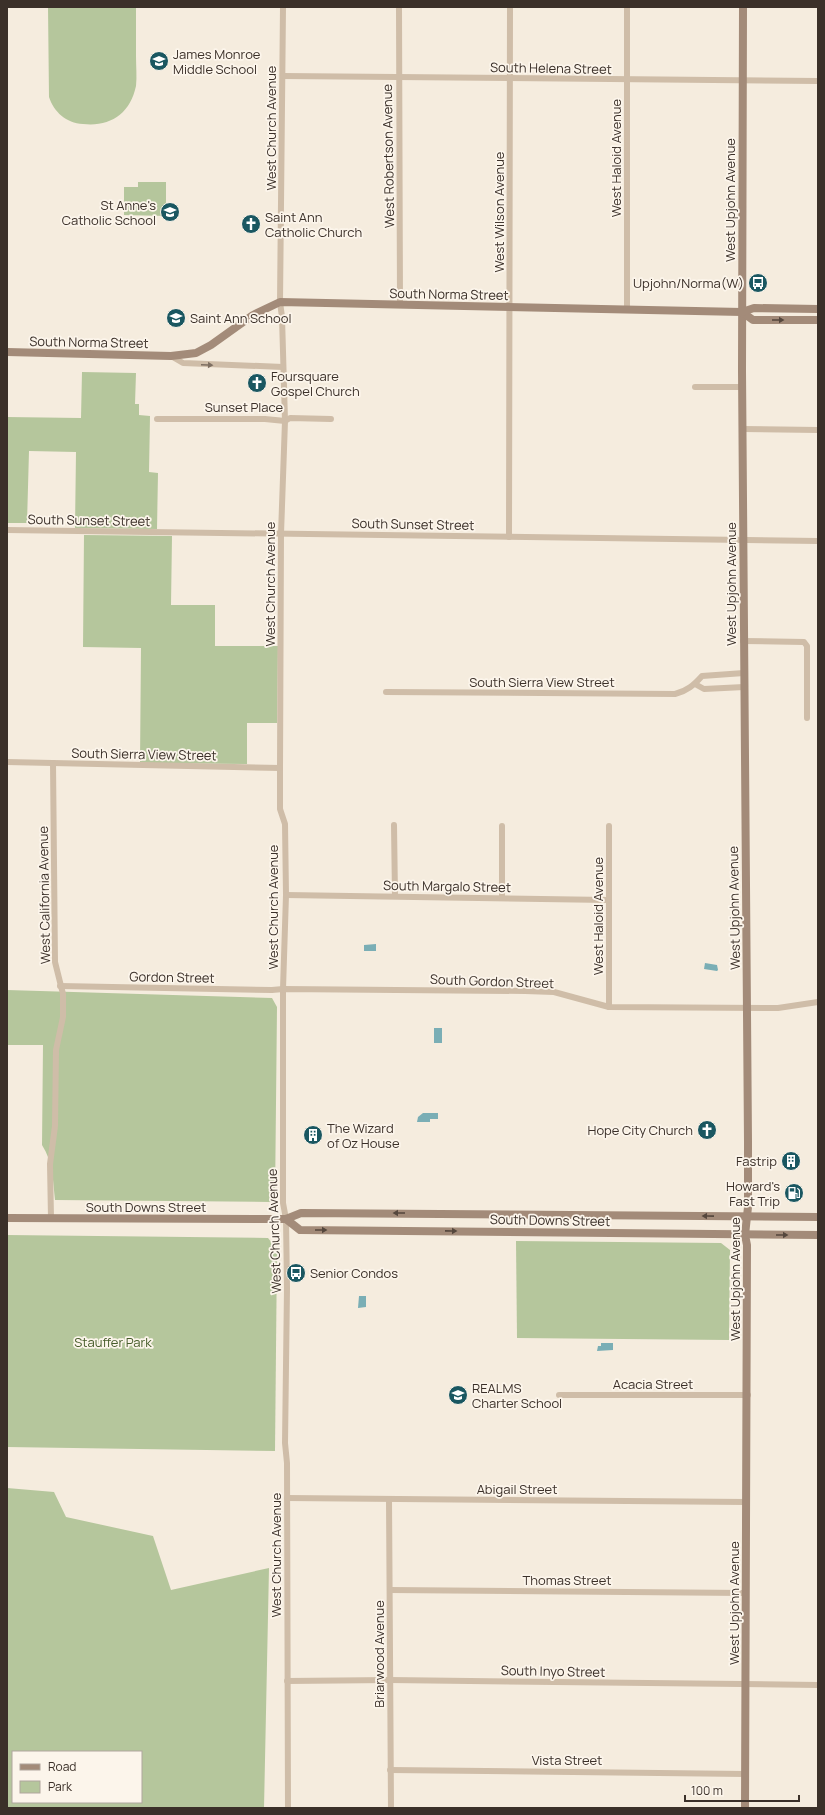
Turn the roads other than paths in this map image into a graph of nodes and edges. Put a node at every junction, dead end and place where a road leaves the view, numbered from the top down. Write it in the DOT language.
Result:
graph roads {
  1 [pos="283,7"];
  2 [pos="399,7"];
  3 [pos="510,7"];
  4 [pos="628,7"];
  5 [pos="743,7"];
  6 [pos="283,76"];
  7 [pos="398,77"];
  8 [pos="510,78"];
  9 [pos="627,80"];
  10 [pos="743,81"];
  11 [pos="818,81"];
  12 [pos="280,302"];
  13 [pos="400,305"];
  14 [pos="510,307"];
  15 [pos="818,309"];
  16 [pos="627,310"];
  17 [pos="742,312"];
  18 [pos="818,320"];
  19 [pos="7,352"];
  20 [pos="171,356"];
  21 [pos="283,367"];
  22 [pos="695,387"];
  23 [pos="742,388"];
  24 [pos="157,419"];
  25 [pos="331,419"];
  26 [pos="285,421"];
  27 [pos="742,429"];
  28 [pos="818,430"];
  29 [pos="7,530"];
  30 [pos="281,534"];
  31 [pos="509,537"];
  32 [pos="743,540"];
  33 [pos="818,541"];
  34 [pos="743,641"];
  35 [pos="744,673"];
  36 [pos="695,684"];
  37 [pos="744,687"];
  38 [pos="386,692"];
  39 [pos="807,718"];
  40 [pos="7,762"];
  41 [pos="53,763"];
  42 [pos="280,768"];
  43 [pos="394,825"];
  44 [pos="502,826"];
  45 [pos="609,826"];
  46 [pos="286,895"];
  47 [pos="395,896"];
  48 [pos="502,898"];
  49 [pos="608,900"];
  50 [pos="60,986"];
  51 [pos="284,989"];
  52 [pos="818,1002"];
  53 [pos="609,1006"];
  54 [pos="748,1008"];
  55 [pos="747,1216"];
  56 [pos="7,1218"];
  57 [pos="51,1218"];
  58 [pos="818,1218"];
  59 [pos="286,1219"];
  60 [pos="745,1235"];
  61 [pos="818,1235"];
  62 [pos="559,1395"];
  63 [pos="748,1395"];
  64 [pos="287,1498"];
  65 [pos="389,1499"];
  66 [pos="746,1502"];
  67 [pos="390,1590"];
  68 [pos="745,1593"];
  69 [pos="390,1680"];
  70 [pos="287,1681"];
  71 [pos="746,1684"];
  72 [pos="818,1685"];
  73 [pos="390,1770"];
  74 [pos="745,1774"];
  75 [pos="288,1808"];
  76 [pos="391,1808"];
  77 [pos="745,1808"];
  1 -- 6 [label="street, West Church Avenue"];
  2 -- 7 [label="street, West Robertson Avenue"];
  3 -- 8 [label="street, West Wilson Avenue"];
  4 -- 9 [label="street, West Haloid Avenue"];
  5 -- 10 [label="main road, West Upjohn Avenue"];
  6 -- 7 [label="street, South Helena Street"];
  6 -- 12 [label="street, West Church Avenue"];
  7 -- 8 [label="street, South Helena Street"];
  7 -- 13 [label="street, West Robertson Avenue"];
  8 -- 9 [label="street, South Helena Street"];
  8 -- 14 [label="street, West Wilson Avenue"];
  9 -- 10 [label="street, South Helena Street"];
  9 -- 16 [label="street, West Haloid Avenue"];
  10 -- 11 [label="street, South Helena Street"];
  10 -- 17 [label="main road, West Upjohn Avenue"];
  12 -- 13 [label="main road, South Norma Street"];
  12 -- 20 [label="main road, South Norma Street"];
  12 -- 21 [label="street, West Church Avenue"];
  13 -- 14 [label="main road, South Norma Street"];
  14 -- 16 [label="main road, South Norma Street"];
  14 -- 31 [label="street, West Wilson Avenue"];
  15 -- 17 [label="main road, South Norma Street"];
  16 -- 17 [label="main road, South Norma Street"];
  17 -- 18 [label="main road, South Norma Street, one-way"];
  17 -- 23 [label="main road, West Upjohn Avenue"];
  19 -- 20 [label="main road, South Norma Street"];
  20 -- 21 [label="street, South Norma Street, one-way"];
  21 -- 26 [label="street, West Church Avenue"];
  22 -- 23 [label="street"];
  23 -- 27 [label="main road, West Upjohn Avenue"];
  24 -- 26 [label="street, Sunset Place"];
  25 -- 26 [label="street, Sunset Place"];
  26 -- 30 [label="street, West Church Avenue"];
  27 -- 28 [label="street"];
  27 -- 32 [label="main road, West Upjohn Avenue"];
  29 -- 30 [label="street, South Sunset Street"];
  30 -- 31 [label="street, South Sunset Street"];
  30 -- 42 [label="street, West Church Avenue"];
  31 -- 32 [label="street, South Sunset Street"];
  32 -- 33 [label="street, South Sunset Street"];
  32 -- 34 [label="main road, West Upjohn Avenue"];
  34 -- 35 [label="main road, West Upjohn Avenue"];
  34 -- 39 [label="street"];
  35 -- 36 [label="street, South Sierra View Street"];
  35 -- 37 [label="main road, West Upjohn Avenue"];
  36 -- 37 [label="street"];
  36 -- 38 [label="street, South Sierra View Street"];
  37 -- 54 [label="main road, West Upjohn Avenue"];
  40 -- 41 [label="street, South Sierra View Street"];
  41 -- 42 [label="street, South Sierra View Street"];
  41 -- 50 [label="street, West California Avenue"];
  42 -- 46 [label="street, West Church Avenue"];
  43 -- 47 [label="street"];
  44 -- 48 [label="street"];
  45 -- 49 [label="street, West Haloid Avenue"];
  46 -- 47 [label="street, South Margalo Street"];
  46 -- 51 [label="street, West Church Avenue"];
  47 -- 48 [label="street, South Margalo Street"];
  48 -- 49 [label="street, South Margalo Street"];
  49 -- 53 [label="street, West Haloid Avenue"];
  50 -- 51 [label="street, Gordon Street"];
  50 -- 57 [label="street, West California Avenue"];
  51 -- 53 [label="street, South Gordon Street"];
  51 -- 59 [label="street, West Church Avenue"];
  52 -- 54 [label="street, South Gordon Street"];
  53 -- 54 [label="street, South Gordon Street"];
  54 -- 55 [label="main road, West Upjohn Avenue"];
  55 -- 58 [label="main road, South Downs Street"];
  55 -- 59 [label="main road, South Downs Street, one-way"];
  55 -- 60 [label="main road, West Upjohn Avenue"];
  56 -- 57 [label="main road, South Downs Street"];
  57 -- 59 [label="main road, South Downs Street"];
  59 -- 60 [label="main road, South Downs Street, one-way"];
  59 -- 64 [label="street, West Church Avenue"];
  60 -- 61 [label="main road, South Downs Street, one-way"];
  60 -- 63 [label="main road, West Upjohn Avenue"];
  62 -- 63 [label="street, Acacia Street"];
  63 -- 66 [label="main road, West Upjohn Avenue"];
  64 -- 65 [label="street, Abigail Street"];
  64 -- 70 [label="street, West Church Avenue"];
  65 -- 66 [label="street, Abigail Street"];
  65 -- 67 [label="street, Briarwood Avenue"];
  66 -- 68 [label="main road, West Upjohn Avenue"];
  67 -- 68 [label="street, Thomas Street"];
  67 -- 69 [label="street, Briarwood Avenue"];
  68 -- 71 [label="main road, West Upjohn Avenue"];
  69 -- 70 [label="street, South Inyo Street"];
  69 -- 71 [label="street, South Inyo Street"];
  69 -- 73 [label="street, Briarwood Avenue"];
  70 -- 75 [label="street, West Church Avenue"];
  71 -- 72 [label="street, South Inyo Street"];
  71 -- 74 [label="main road, West Upjohn Avenue"];
  73 -- 74 [label="street, Vista Street"];
  73 -- 76 [label="street, Briarwood Avenue"];
  74 -- 77 [label="main road, West Upjohn Avenue"];
}
